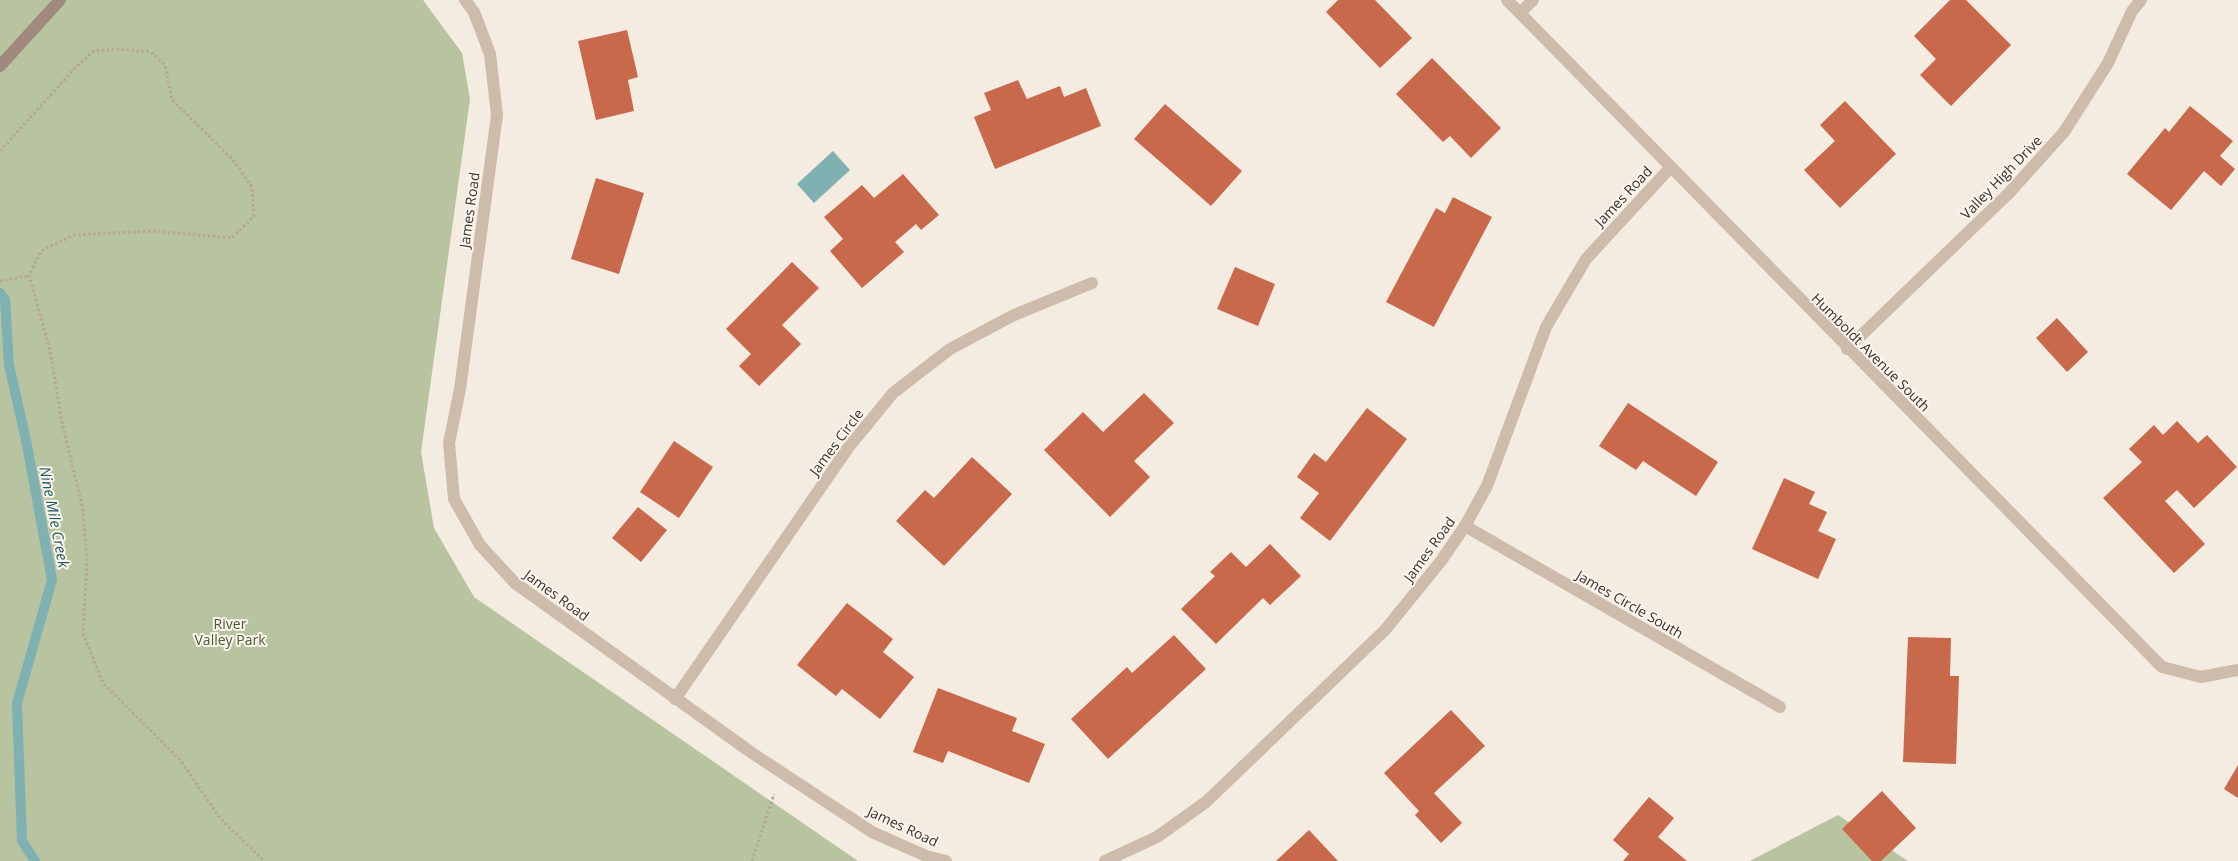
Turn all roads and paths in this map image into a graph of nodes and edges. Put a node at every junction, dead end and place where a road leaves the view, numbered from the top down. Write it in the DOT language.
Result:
graph roads {
  1 [pos="60,0"];
  2 [pos="465,0"];
  3 [pos="1507,0"];
  4 [pos="1533,0"];
  5 [pos="2141,0"];
  6 [pos="1520,14"];
  7 [pos="2,64"];
  8 [pos="0,151"];
  9 [pos="1670,168"];
  10 [pos="29,276"];
  11 [pos="0,281"];
  12 [pos="1092,283"];
  13 [pos="1847,349"];
  14 [pos="1465,526"];
  15 [pos="2238,670"];
  16 [pos="675,699"];
  17 [pos="1780,707"];
  18 [pos="781,772"];
  19 [pos="264,861"];
  20 [pos="752,861"];
  21 [pos="946,861"];
  22 [pos="1105,861"];
  1 -- 7 [label="street"];
  2 -- 16 [label="street, James Road"];
  3 -- 6 [label="street, Humboldt Avenue South"];
  4 -- 6 [label="street"];
  5 -- 13 [label="street, Valley High Drive"];
  6 -- 9 [label="street, Humboldt Avenue South"];
  8 -- 10 [label="path"];
  9 -- 13 [label="street, Humboldt Avenue South"];
  9 -- 14 [label="street, James Road"];
  10 -- 11 [label="path"];
  10 -- 19 [label="path"];
  12 -- 16 [label="street, James Circle"];
  13 -- 15 [label="street, Humboldt Avenue South"];
  14 -- 17 [label="street, James Circle South"];
  14 -- 22 [label="street, James Road"];
  16 -- 18 [label="street, James Road"];
  18 -- 20 [label="path"];
  18 -- 21 [label="street, James Road"];
}
